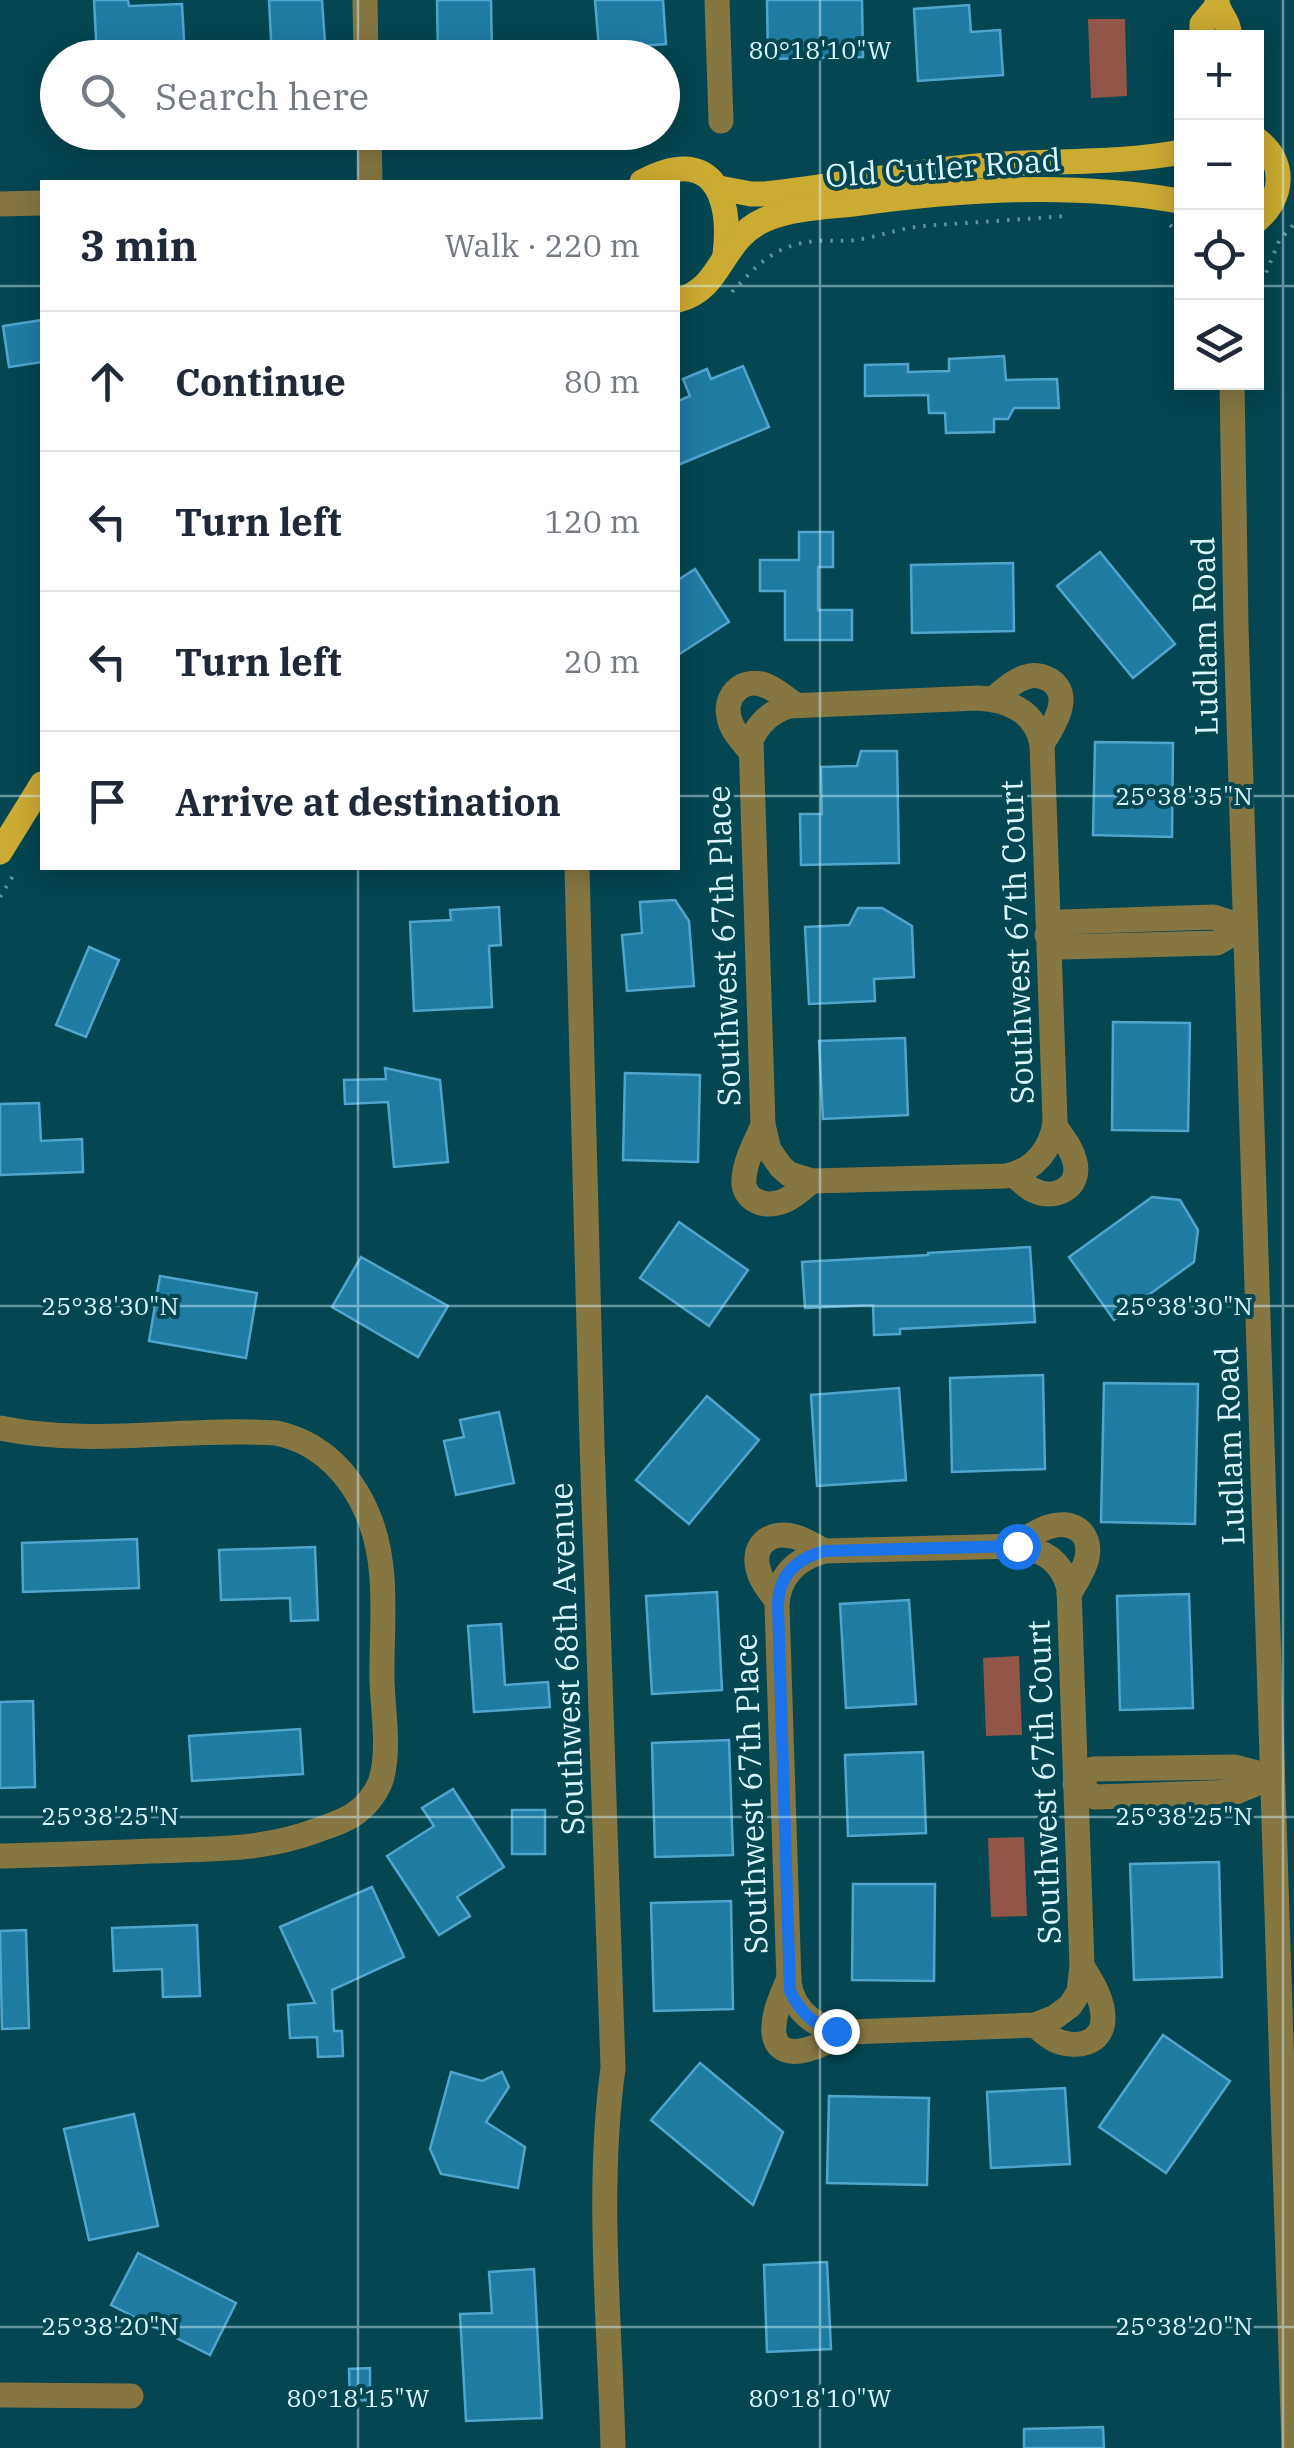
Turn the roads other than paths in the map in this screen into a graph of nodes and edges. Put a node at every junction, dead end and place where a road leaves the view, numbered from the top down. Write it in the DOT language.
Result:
graph roads {
  1 [pos="365,0"];
  2 [pos="718,0"];
  3 [pos="1217,3"];
  4 [pos="1202,30"];
  5 [pos="1229,30"];
  6 [pos="366,40"];
  7 [pos="720,122"];
  8 [pos="1264,143"];
  9 [pos="1264,148"];
  10 [pos="1294,148"];
  11 [pos="369,150"];
  12 [pos="1174,152"];
  13 [pos="370,180"];
  14 [pos="646,180"];
  15 [pos="718,188"];
  16 [pos="40,203"];
  17 [pos="0,204"];
  18 [pos="1274,207"];
  19 [pos="1174,209"];
  20 [pos="725,254"];
  21 [pos="680,299"];
  22 [pos="1232,390"];
  23 [pos="993,699"];
  24 [pos="796,705"];
  25 [pos="1042,744"];
  26 [pos="750,751"];
  27 [pos="40,787"];
  28 [pos="0,852"];
  29 [pos="578,870"];
  30 [pos="1245,927"];
  31 [pos="1048,934"];
  32 [pos="764,1125"];
  33 [pos="1055,1126"];
  34 [pos="1024,1169"];
  35 [pos="812,1182"];
  36 [pos="0,1428"];
  37 [pos="1014,1546"];
  38 [pos="824,1551"];
  39 [pos="1070,1594"];
  40 [pos="778,1601"];
  41 [pos="1272,1777"];
  42 [pos="1076,1784"];
  43 [pos="0,1856"];
  44 [pos="1082,1966"];
  45 [pos="789,1978"];
  46 [pos="1036,2025"];
  47 [pos="844,2032"];
  48 [pos="0,2395"];
  49 [pos="130,2396"];
  50 [pos="1293,2410"];
  51 [pos="613,2448"];
  52 [pos="1294,2448"];
  1 -- 6 [label="street"];
  2 -- 7 [label="street"];
  3 -- 4 [label="main road"];
  3 -- 5 [label="main road"];
  8 -- 10 [label="main road"];
  9 -- 18 [label="main road"];
  11 -- 13 [label="street"];
  12 -- 15 [label="main road, Old Cutler Road"];
  14 -- 15 [label="main road, Old Cutler Road"];
  15 -- 20 [label="main road"];
  16 -- 17 [label="street"];
  19 -- 20 [label="main road, Old Cutler Road"];
  20 -- 21 [label="main road, Old Cutler Road"];
  22 -- 30 [label="street, Ludlam Road"];
  23 -- 24 [label="street"];
  23 -- 25 [label="street, Southwest 67th Court"];
  23 -- 25 [label="street"];
  24 -- 26 [label="street, Southwest 67th Place"];
  24 -- 26 [label="street"];
  25 -- 31 [label="street, Southwest 67th Court"];
  26 -- 32 [label="street, Southwest 67th Place"];
  27 -- 28 [label="main road"];
  29 -- 51 [label="street, Southwest 68th Avenue"];
  30 -- 31 [label="street"];
  30 -- 41 [label="street, Ludlam Road"];
  31 -- 33 [label="street, Southwest 67th Court"];
  32 -- 35 [label="street, Southwest 67th Place"];
  32 -- 35 [label="street"];
  33 -- 34 [label="street, Southwest 67th Court"];
  33 -- 34 [label="street"];
  34 -- 35 [label="street"];
  36 -- 43 [label="street"];
  37 -- 38 [label="street"];
  37 -- 39 [label="street, Southwest 67th Court"];
  37 -- 39 [label="street"];
  38 -- 40 [label="street, Southwest 67th Place"];
  38 -- 40 [label="street"];
  39 -- 42 [label="street, Southwest 67th Court"];
  40 -- 45 [label="street, Southwest 67th Place"];
  41 -- 42 [label="street"];
  41 -- 50 [label="street, Ludlam Road"];
  42 -- 44 [label="street, Southwest 67th Court"];
  44 -- 46 [label="street, Southwest 67th Court"];
  44 -- 46 [label="street"];
  45 -- 47 [label="street, Southwest 67th Place"];
  45 -- 47 [label="street"];
  46 -- 47 [label="street"];
  48 -- 49 [label="street"];
  50 -- 52 [label="street, Ludlam Road"];
}
